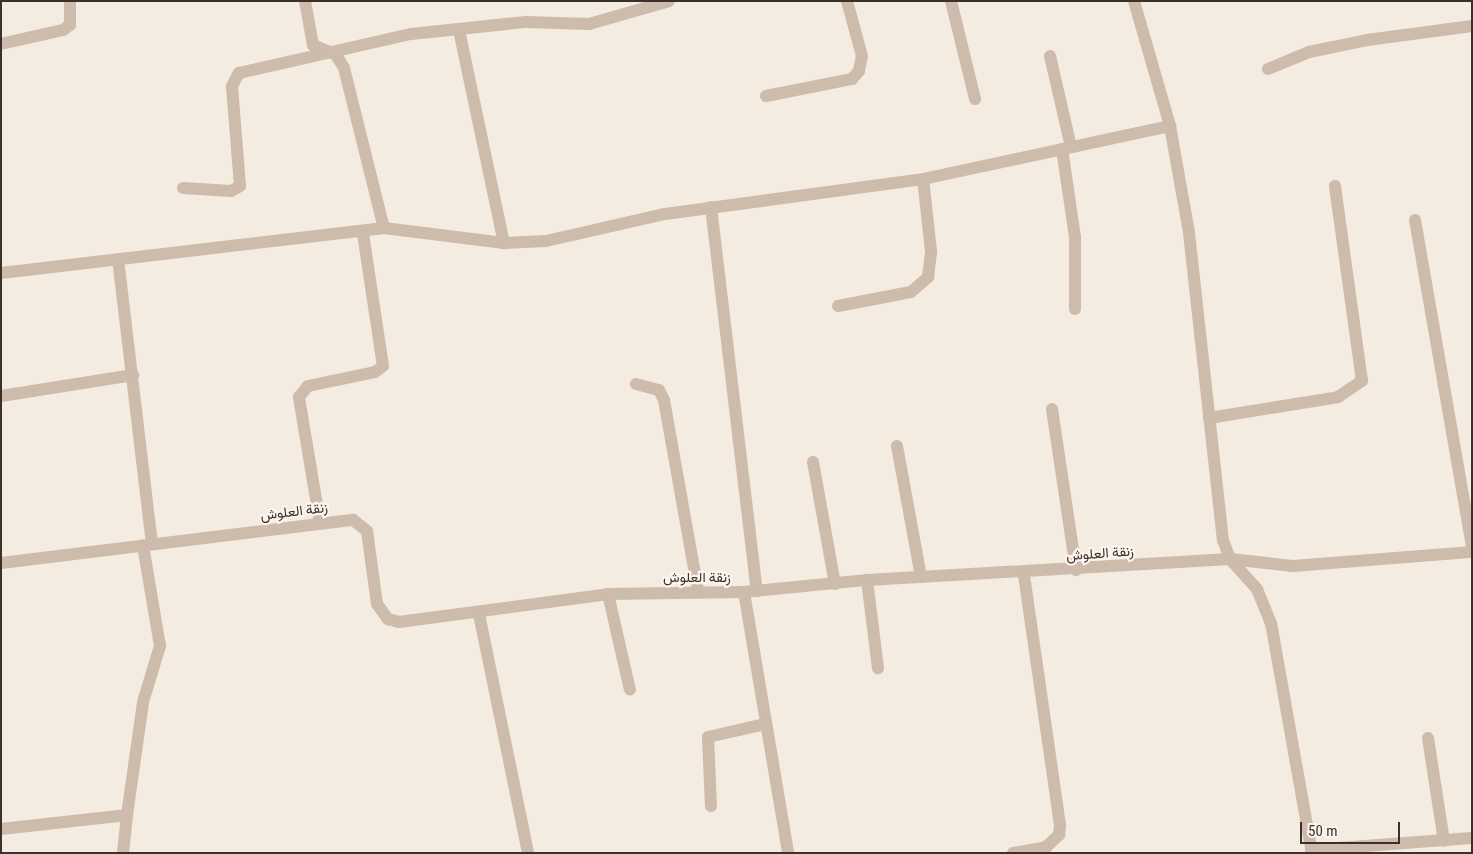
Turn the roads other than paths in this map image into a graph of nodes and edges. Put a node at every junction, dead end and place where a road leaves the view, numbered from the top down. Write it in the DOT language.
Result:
graph roads {
  1 [pos="70,1"];
  2 [pos="306,1"];
  3 [pos="669,1"];
  4 [pos="847,1"];
  5 [pos="951,1"];
  6 [pos="1134,1"];
  7 [pos="636,6"];
  8 [pos="1472,26"];
  9 [pos="458,30"];
  10 [pos="1,44"];
  11 [pos="322,51"];
  12 [pos="1050,56"];
  13 [pos="1268,69"];
  14 [pos="766,96"];
  15 [pos="975,99"];
  16 [pos="1170,126"];
  17 [pos="1067,148"];
  18 [pos="923,179"];
  19 [pos="1335,186"];
  20 [pos="184,188"];
  21 [pos="711,208"];
  22 [pos="1415,220"];
  23 [pos="384,228"];
  24 [pos="363,233"];
  25 [pos="504,243"];
  26 [pos="118,259"];
  27 [pos="1,273"];
  28 [pos="838,306"];
  29 [pos="1075,309"];
  30 [pos="133,375"];
  31 [pos="636,384"];
  32 [pos="1,396"];
  33 [pos="1052,409"];
  34 [pos="1209,418"];
  35 [pos="897,446"];
  36 [pos="813,462"];
  37 [pos="320,523"];
  38 [pos="148,544"];
  39 [pos="1472,550"];
  40 [pos="1230,559"];
  41 [pos="1,564"];
  42 [pos="1076,570"];
  43 [pos="1024,574"];
  44 [pos="921,577"];
  45 [pos="867,580"];
  46 [pos="835,584"];
  47 [pos="698,590"];
  48 [pos="750,592"];
  49 [pos="608,594"];
  50 [pos="479,614"];
  51 [pos="878,668"];
  52 [pos="630,690"];
  53 [pos="765,724"];
  54 [pos="1428,738"];
  55 [pos="711,806"];
  56 [pos="127,815"];
  57 [pos="1,829"];
  58 [pos="1472,838"];
  59 [pos="1444,841"];
  60 [pos="1311,852"];
  61 [pos="123,853"];
  62 [pos="528,853"];
  63 [pos="788,853"];
  64 [pos="1013,853"];
  1 -- 10 [label="street"];
  2 -- 11 [label="street"];
  3 -- 7 [label="street"];
  4 -- 14 [label="street"];
  5 -- 15 [label="street"];
  6 -- 16 [label="street"];
  7 -- 9 [label="street"];
  8 -- 13 [label="street"];
  9 -- 11 [label="street"];
  9 -- 25 [label="street"];
  11 -- 20 [label="street"];
  11 -- 23 [label="street"];
  12 -- 17 [label="street"];
  16 -- 17 [label="street"];
  16 -- 34 [label="street"];
  17 -- 18 [label="street"];
  17 -- 29 [label="street"];
  18 -- 21 [label="street"];
  18 -- 28 [label="street"];
  19 -- 34 [label="street"];
  21 -- 25 [label="street"];
  21 -- 48 [label="street"];
  22 -- 39 [label="street"];
  23 -- 24 [label="street"];
  23 -- 25 [label="street"];
  24 -- 26 [label="street"];
  24 -- 37 [label="street"];
  26 -- 27 [label="street"];
  26 -- 30 [label="street"];
  30 -- 32 [label="street"];
  30 -- 38 [label="street"];
  31 -- 47 [label="street"];
  33 -- 42 [label="street"];
  34 -- 40 [label="street"];
  35 -- 44 [label="street"];
  36 -- 46 [label="street"];
  37 -- 38 [label="street, زنقة العلوش"];
  37 -- 50 [label="street, زنقة العلوش"];
  38 -- 41 [label="street, زنقة العلوش"];
  38 -- 56 [label="street"];
  39 -- 40 [label="street, زنقة العلوش"];
  40 -- 42 [label="street, زنقة العلوش"];
  40 -- 60 [label="street"];
  42 -- 43 [label="street, زنقة العلوش"];
  43 -- 44 [label="street, زنقة العلوش"];
  43 -- 64 [label="street"];
  44 -- 45 [label="street, زنقة العلوش"];
  45 -- 46 [label="street, زنقة العلوش"];
  45 -- 51 [label="street"];
  46 -- 48 [label="street, زنقة العلوش"];
  47 -- 48 [label="street, زنقة العلوش"];
  47 -- 49 [label="street, زنقة العلوش"];
  48 -- 53 [label="street"];
  49 -- 50 [label="street, زنقة العلوش"];
  49 -- 52 [label="street"];
  50 -- 62 [label="street"];
  53 -- 55 [label="street"];
  53 -- 63 [label="street"];
  54 -- 59 [label="street"];
  56 -- 57 [label="street"];
  56 -- 61 [label="street"];
  58 -- 59 [label="street"];
  59 -- 60 [label="street"];
}
